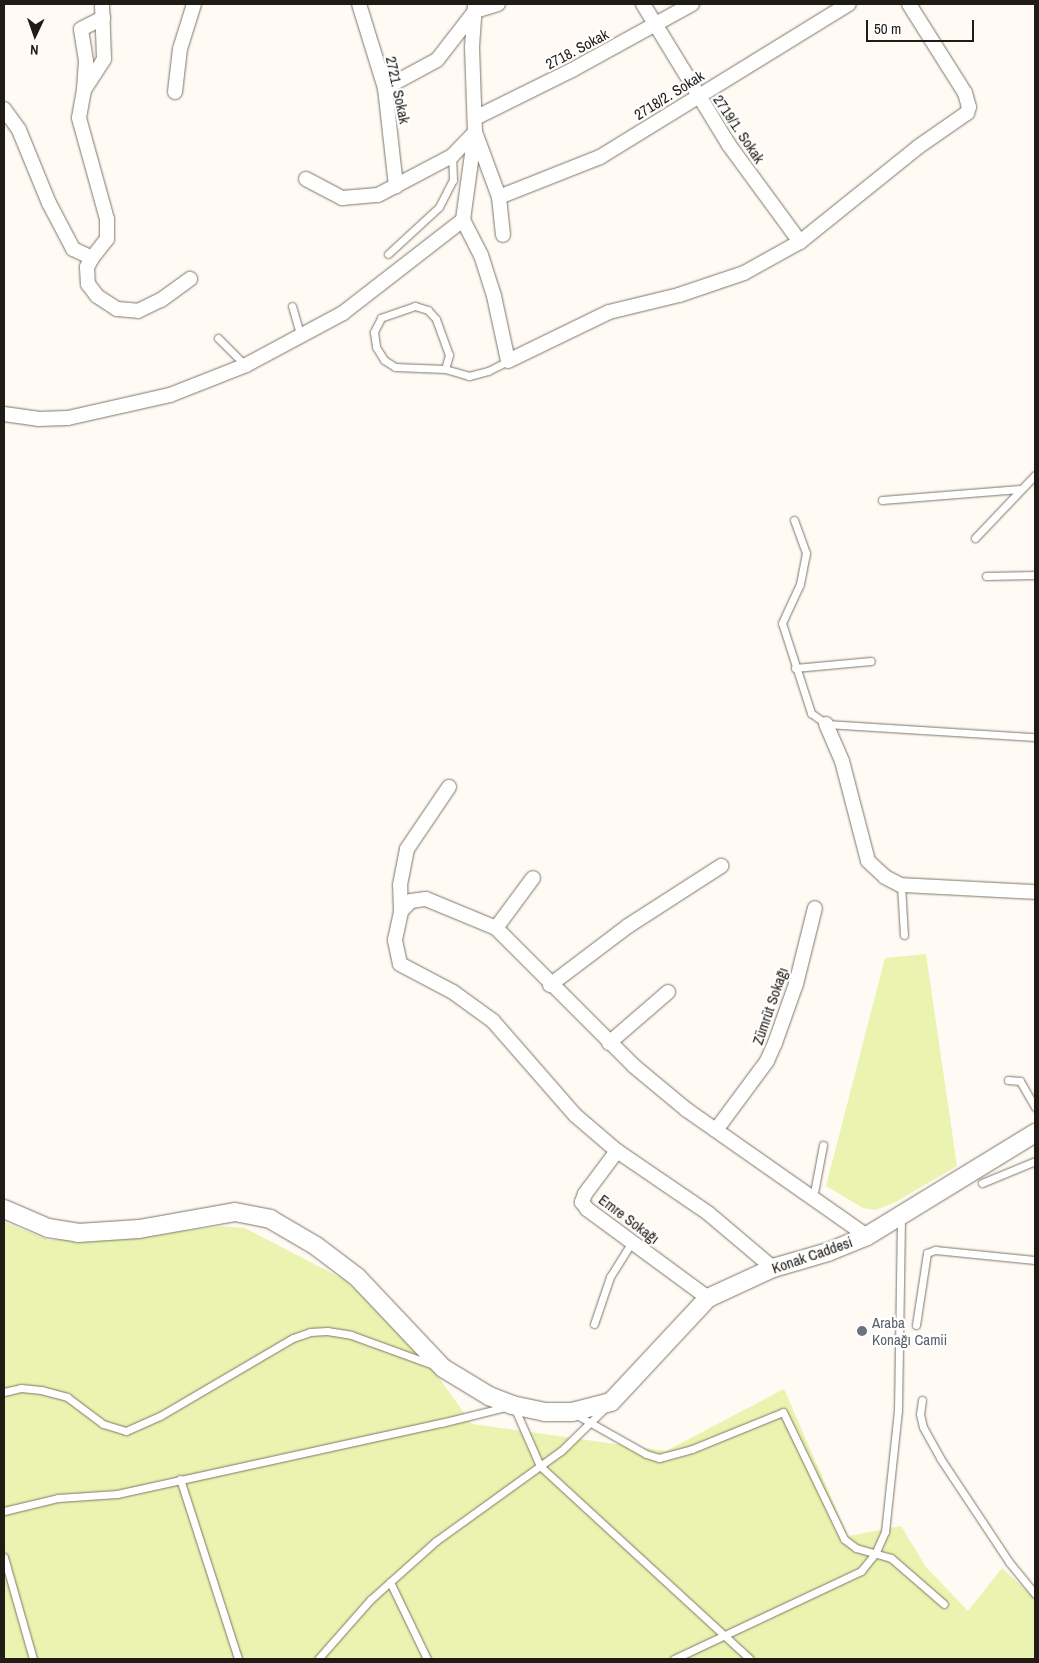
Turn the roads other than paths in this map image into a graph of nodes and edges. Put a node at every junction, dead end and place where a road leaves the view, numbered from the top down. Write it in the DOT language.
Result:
graph roads {
  1 [pos="102,4"];
  2 [pos="178,4"];
  3 [pos="359,4"];
  4 [pos="498,4"];
  5 [pos="643,4"];
  6 [pos="692,4"];
  7 [pos="849,4"];
  8 [pos="909,4"];
  9 [pos="475,8"];
  10 [pos="191,9"];
  11 [pos="103,18"];
  12 [pos="656,26"];
  13 [pos="385,88"];
  14 [pos="84,90"];
  15 [pos="176,92"];
  16 [pos="697,96"];
  17 [pos="4,109"];
  18 [pos="475,125"];
  19 [pos="452,156"];
  20 [pos="306,179"];
  21 [pos="396,186"];
  22 [pos="499,197"];
  23 [pos="463,220"];
  24 [pos="503,235"];
  25 [pos="800,242"];
  26 [pos="388,254"];
  27 [pos="92,258"];
  28 [pos="190,279"];
  29 [pos="292,306"];
  30 [pos="218,338"];
  31 [pos="301,338"];
  32 [pos="508,361"];
  33 [pos="246,365"];
  34 [pos="445,369"];
  35 [pos="4,414"];
  36 [pos="1035,475"];
  37 [pos="1020,489"];
  38 [pos="882,500"];
  39 [pos="794,520"];
  40 [pos="975,538"];
  41 [pos="1035,575"];
  42 [pos="986,576"];
  43 [pos="871,662"];
  44 [pos="795,668"];
  45 [pos="826,724"];
  46 [pos="1035,737"];
  47 [pos="449,787"];
  48 [pos="721,866"];
  49 [pos="533,878"];
  50 [pos="901,885"];
  51 [pos="1035,892"];
  52 [pos="815,908"];
  53 [pos="401,911"];
  54 [pos="496,928"];
  55 [pos="904,935"];
  56 [pos="550,985"];
  57 [pos="668,992"];
  58 [pos="609,1043"];
  59 [pos="1008,1080"];
  60 [pos="1035,1107"];
  61 [pos="716,1130"];
  62 [pos="1035,1133"];
  63 [pos="823,1145"];
  64 [pos="617,1151"];
  65 [pos="1035,1161"];
  66 [pos="982,1184"];
  67 [pos="813,1198"];
  68 [pos="4,1209"];
  69 [pos="901,1216"];
  70 [pos="867,1236"];
  71 [pos="631,1243"];
  72 [pos="1035,1260"];
  73 [pos="773,1268"];
  74 [pos="708,1298"];
  75 [pos="594,1324"];
  76 [pos="916,1325"];
  77 [pos="444,1368"];
  78 [pos="4,1392"];
  79 [pos="922,1400"];
  80 [pos="611,1402"];
  81 [pos="512,1404"];
  82 [pos="572,1412"];
  83 [pos="592,1424"];
  84 [pos="540,1466"];
  85 [pos="180,1479"];
  86 [pos="4,1510"];
  87 [pos="875,1554"];
  88 [pos="4,1557"];
  89 [pos="390,1582"];
  90 [pos="1035,1594"];
  91 [pos="944,1604"];
  92 [pos="722,1636"];
  93 [pos="33,1659"];
  94 [pos="238,1659"];
  95 [pos="318,1659"];
  96 [pos="427,1659"];
  97 [pos="674,1659"];
  98 [pos="750,1659"];
  1 -- 11 [label="street"];
  2 -- 10 [label="street"];
  3 -- 13 [label="street, 2721. Sokak"];
  4 -- 9 [label="street"];
  5 -- 12 [label="street, 2719/1. Sokak"];
  6 -- 12 [label="street, 2718. Sokak"];
  7 -- 16 [label="street, 2718/2. Sokak"];
  8 -- 25 [label="street"];
  9 -- 13 [label="street"];
  9 -- 18 [label="street"];
  10 -- 15 [label="street"];
  11 -- 14 [label="street"];
  11 -- 14 [label="street"];
  12 -- 16 [label="street, 2719/1. Sokak"];
  12 -- 18 [label="street, 2718. Sokak"];
  13 -- 21 [label="street, 2721. Sokak"];
  14 -- 27 [label="street"];
  16 -- 22 [label="street, 2718/2. Sokak"];
  16 -- 25 [label="street, 2719/1. Sokak"];
  17 -- 27 [label="street"];
  18 -- 19 [label="street, 2718. Sokak"];
  18 -- 22 [label="street"];
  18 -- 23 [label="street"];
  19 -- 21 [label="street, 2718. Sokak"];
  19 -- 26 [label="lane"];
  20 -- 21 [label="street, 2718. Sokak"];
  22 -- 24 [label="street"];
  23 -- 31 [label="street"];
  23 -- 32 [label="street"];
  25 -- 32 [label="street"];
  27 -- 28 [label="street"];
  29 -- 31 [label="lane"];
  30 -- 33 [label="lane"];
  31 -- 33 [label="street"];
  32 -- 34 [label="lane"];
  33 -- 35 [label="street"];
  34 -- 34 [label="lane"];
  36 -- 37 [label="lane"];
  37 -- 38 [label="lane"];
  37 -- 40 [label="lane"];
  39 -- 44 [label="lane"];
  41 -- 42 [label="lane"];
  43 -- 44 [label="lane"];
  44 -- 45 [label="lane"];
  45 -- 46 [label="lane"];
  45 -- 50 [label="street"];
  47 -- 53 [label="street"];
  48 -- 56 [label="street"];
  49 -- 54 [label="street"];
  50 -- 51 [label="street"];
  50 -- 55 [label="lane"];
  52 -- 61 [label="street, Zümrüt Sokağı"];
  53 -- 54 [label="street"];
  53 -- 64 [label="street"];
  54 -- 56 [label="street"];
  56 -- 58 [label="street"];
  57 -- 58 [label="street"];
  58 -- 61 [label="street"];
  59 -- 60 [label="lane"];
  61 -- 67 [label="street"];
  62 -- 69 [label="street, Konak Caddesi"];
  63 -- 67 [label="lane"];
  64 -- 71 [label="street, Emre Sokağı"];
  64 -- 73 [label="street"];
  65 -- 66 [label="lane"];
  67 -- 70 [label="street"];
  68 -- 77 [label="street"];
  69 -- 70 [label="street, Konak Caddesi"];
  69 -- 87 [label="lane"];
  70 -- 73 [label="street, Konak Caddesi"];
  71 -- 74 [label="street, Emre Sokağı"];
  71 -- 75 [label="lane"];
  72 -- 76 [label="lane"];
  73 -- 74 [label="street, Konak Caddesi"];
  74 -- 80 [label="street, Konak Caddesi"];
  77 -- 78 [label="lane"];
  77 -- 81 [label="street"];
  79 -- 90 [label="lane"];
  80 -- 82 [label="street"];
  80 -- 83 [label="lane"];
  81 -- 82 [label="street"];
  81 -- 84 [label="lane"];
  81 -- 85 [label="lane"];
  82 -- 83 [label="lane"];
  83 -- 84 [label="lane"];
  83 -- 87 [label="lane"];
  84 -- 89 [label="lane"];
  84 -- 92 [label="lane"];
  85 -- 86 [label="lane"];
  85 -- 94 [label="lane"];
  87 -- 91 [label="lane"];
  87 -- 92 [label="lane"];
  88 -- 93 [label="lane"];
  89 -- 95 [label="lane"];
  89 -- 96 [label="lane"];
  92 -- 97 [label="lane"];
  92 -- 98 [label="lane"];
}
